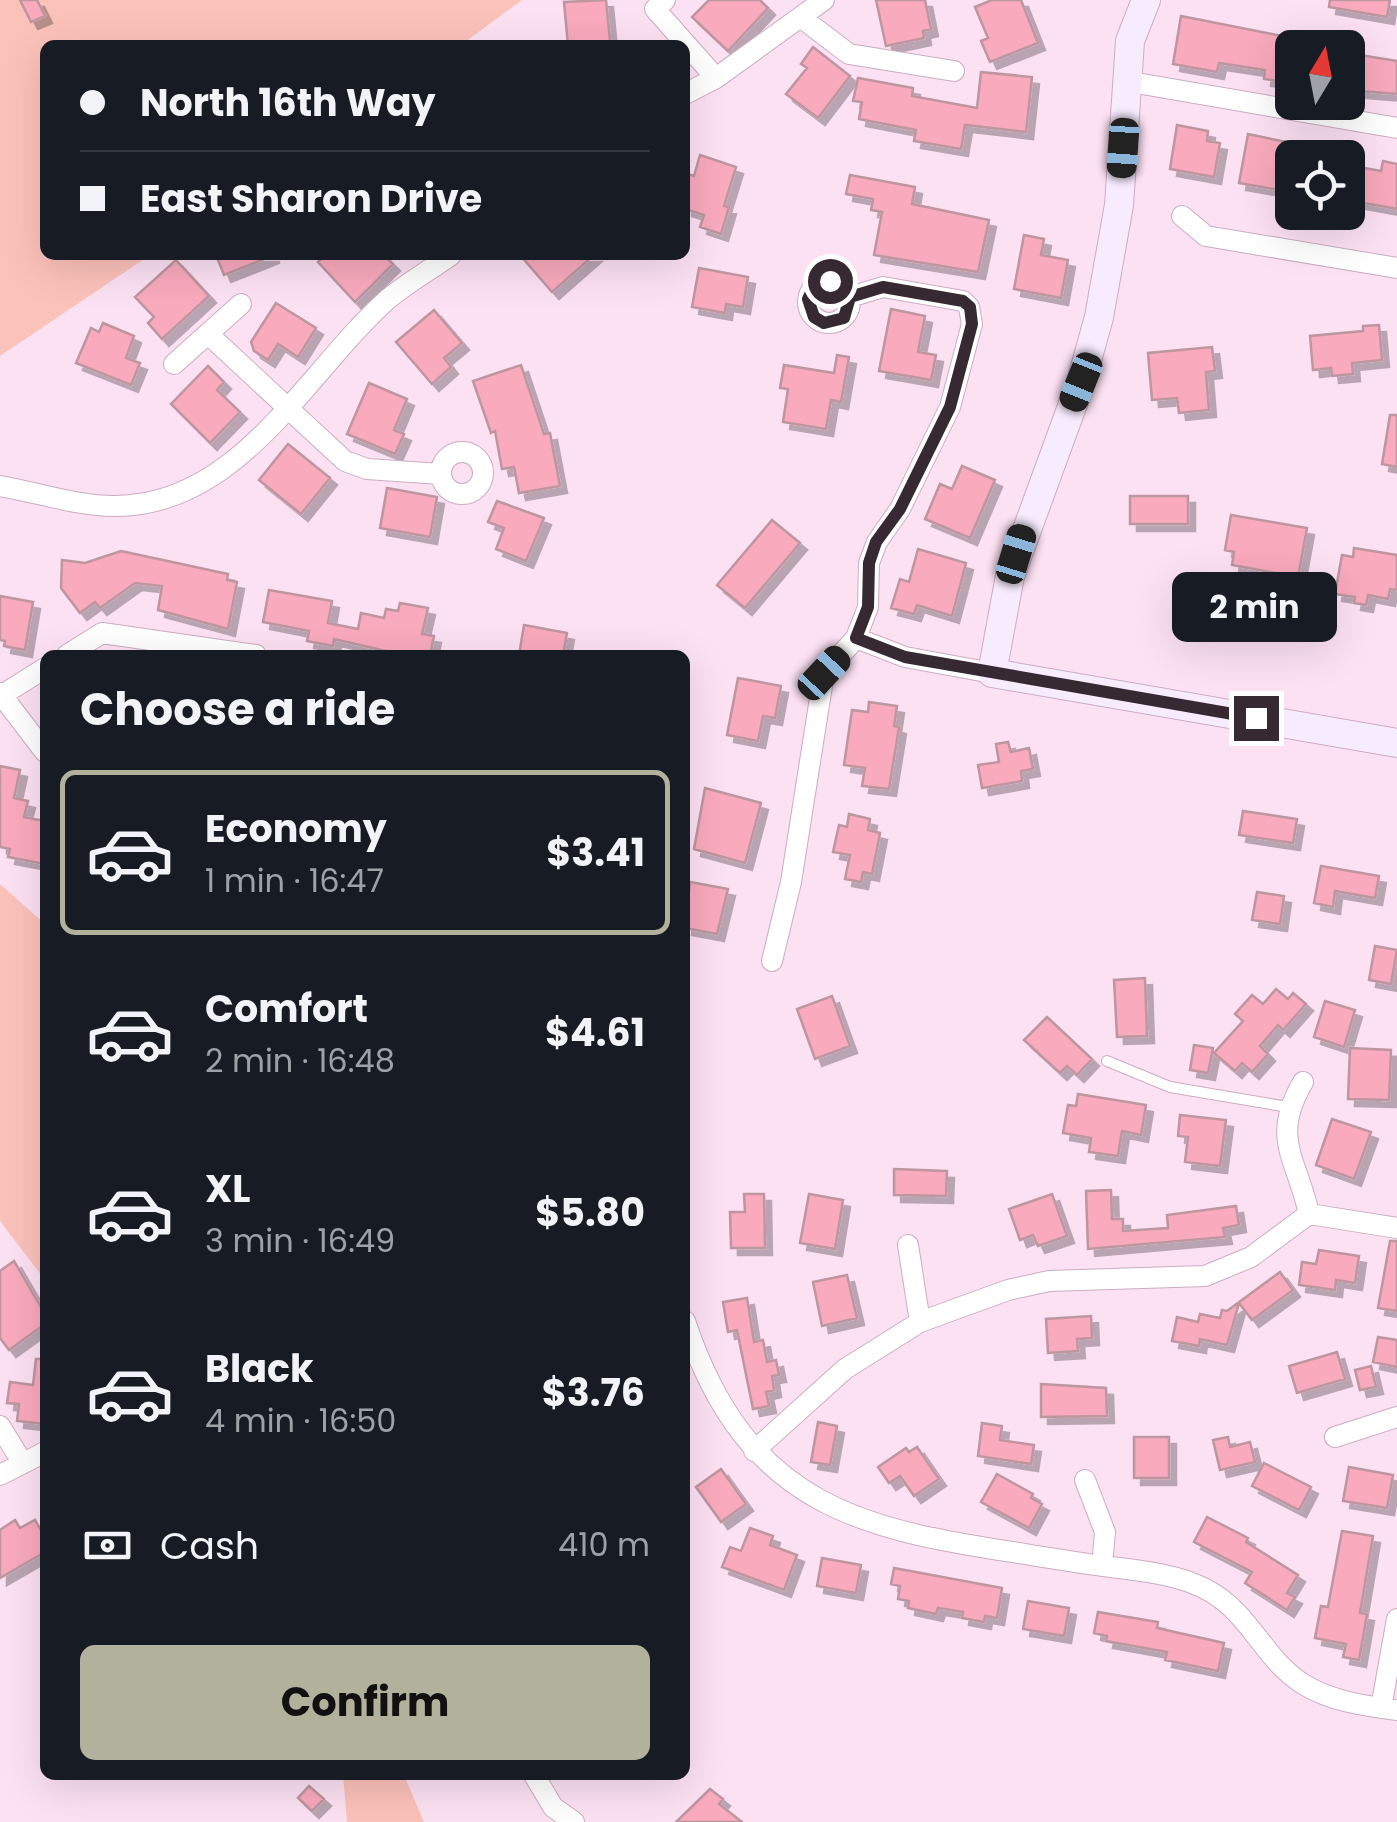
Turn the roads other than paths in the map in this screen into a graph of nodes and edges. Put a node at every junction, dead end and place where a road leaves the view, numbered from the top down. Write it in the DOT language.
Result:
graph roads {
  1 [pos="665,0"];
  2 [pos="824,0"];
  3 [pos="1146,0"];
  4 [pos="803,19"];
  5 [pos="683,40"];
  6 [pos="690,48"];
  7 [pos="954,71"];
  8 [pos="716,78"];
  9 [pos="1125,81"];
  10 [pos="690,91"];
  11 [pos="1397,128"];
  12 [pos="1182,216"];
  13 [pos="444,260"];
  14 [pos="1397,268"];
  15 [pos="850,297"];
  16 [pos="240,304"];
  17 [pos="208,334"];
  18 [pos="174,364"];
  19 [pos="287,410"];
  20 [pos="441,474"];
  21 [pos="0,486"];
  22 [pos="856,638"];
  23 [pos="75,650"];
  24 [pos="221,650"];
  25 [pos="40,671"];
  26 [pos="992,673"];
  27 [pos="1,694"];
  28 [pos="1397,743"];
  29 [pos="40,745"];
  30 [pos="772,961"];
  31 [pos="1107,1061"];
  32 [pos="1303,1082"];
  33 [pos="1288,1107"];
  34 [pos="1309,1214"];
  35 [pos="1397,1228"];
  36 [pos="908,1246"];
  37 [pos="920,1322"];
  38 [pos="690,1336"];
  39 [pos="1397,1416"];
  40 [pos="0,1426"];
  41 [pos="1335,1437"];
  42 [pos="754,1452"];
  43 [pos="40,1454"];
  44 [pos="22,1462"];
  45 [pos="0,1475"];
  46 [pos="1085,1480"];
  47 [pos="1102,1566"];
  48 [pos="1397,1619"];
  49 [pos="1389,1709"];
  50 [pos="537,1780"];
  51 [pos="574,1822"];
  1 -- 5 [label="street"];
  2 -- 4 [label="street"];
  3 -- 9 [label="street"];
  4 -- 7 [label="street"];
  4 -- 8 [label="street"];
  6 -- 8 [label="street"];
  8 -- 10 [label="street"];
  9 -- 11 [label="street"];
  9 -- 26 [label="street"];
  12 -- 14 [label="street"];
  13 -- 19 [label="street"];
  15 -- 22 [label="street"];
  16 -- 17 [label="street"];
  17 -- 18 [label="street"];
  17 -- 19 [label="street"];
  19 -- 20 [label="street"];
  19 -- 21 [label="street"];
  22 -- 26 [label="street"];
  22 -- 30 [label="street"];
  23 -- 24 [label="street"];
  25 -- 27 [label="street"];
  26 -- 28 [label="street"];
  27 -- 29 [label="street"];
  31 -- 33 [label="lane"];
  32 -- 33 [label="street"];
  33 -- 34 [label="street"];
  34 -- 35 [label="street"];
  34 -- 37 [label="street"];
  36 -- 37 [label="street"];
  37 -- 42 [label="street"];
  38 -- 42 [label="street"];
  39 -- 41 [label="street"];
  40 -- 44 [label="street"];
  42 -- 47 [label="street"];
  43 -- 44 [label="street"];
  44 -- 45 [label="street"];
  46 -- 47 [label="street"];
  47 -- 49 [label="street"];
  48 -- 49 [label="street"];
  50 -- 51 [label="street"];
}
